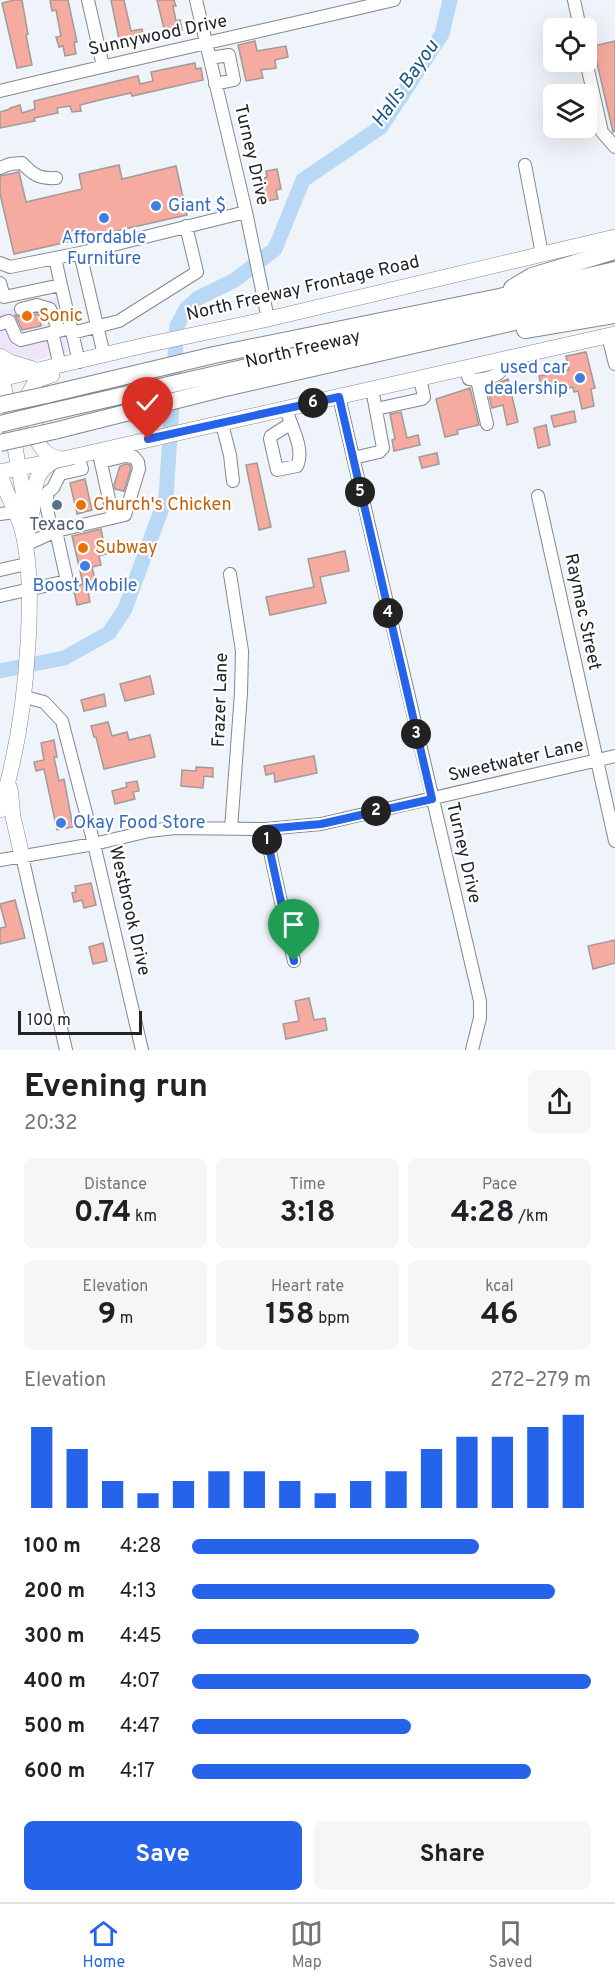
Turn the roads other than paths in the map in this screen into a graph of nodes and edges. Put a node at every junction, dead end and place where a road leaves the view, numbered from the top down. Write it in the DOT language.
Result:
graph roads {
  1 [pos="88,0"];
  2 [pos="196,0"];
  3 [pos="394,0"];
  4 [pos="574,0"];
  5 [pos="578,18"];
  6 [pos="206,44"];
  7 [pos="210,58"];
  8 [pos="103,66"];
  9 [pos="588,72"];
  10 [pos="215,84"];
  11 [pos="0,91"];
  12 [pos="615,147"];
  13 [pos="525,165"];
  14 [pos="0,168"];
  15 [pos="56,178"];
  16 [pos="246,212"];
  17 [pos="186,226"];
  18 [pos="615,237"];
  19 [pos="615,251"];
  20 [pos="80,253"];
  21 [pos="542,254"];
  22 [pos="55,258"];
  23 [pos="0,263"];
  24 [pos="615,270"];
  25 [pos="0,283"];
  26 [pos="615,283"];
  27 [pos="61,285"];
  28 [pos="499,297"];
  29 [pos="615,299"];
  30 [pos="615,315"];
  31 [pos="11,316"];
  32 [pos="267,319"];
  33 [pos="98,328"];
  34 [pos="62,329"];
  35 [pos="485,329"];
  36 [pos="611,335"];
  37 [pos="146,345"];
  38 [pos="0,356"];
  39 [pos="104,356"];
  40 [pos="79,362"];
  41 [pos="615,364"];
  42 [pos="60,366"];
  43 [pos="487,370"];
  44 [pos="39,371"];
  45 [pos="1,374"];
  46 [pos="420,378"];
  47 [pos="220,381"];
  48 [pos="372,389"];
  49 [pos="339,397"];
  50 [pos="0,405"];
  51 [pos="375,409"];
  52 [pos="0,424"];
  53 [pos="222,424"];
  54 [pos="487,424"];
  55 [pos="0,443"];
  56 [pos="100,456"];
  57 [pos="353,458"];
  58 [pos="65,459"];
  59 [pos="20,468"];
  60 [pos="0,473"];
  61 [pos="233,481"];
  62 [pos="538,496"];
  63 [pos="0,497"];
  64 [pos="40,506"];
  65 [pos="9,514"];
  66 [pos="113,517"];
  67 [pos="54,531"];
  68 [pos="24,540"];
  69 [pos="22,565"];
  70 [pos="0,570"];
  71 [pos="230,574"];
  72 [pos="31,590"];
  73 [pos="0,596"];
  74 [pos="26,694"];
  75 [pos="615,756"];
  76 [pos="597,761"];
  77 [pos="9,782"];
  78 [pos="432,799"];
  79 [pos="0,810"];
  80 [pos="231,829"];
  81 [pos="265,829"];
  82 [pos="615,841"];
  83 [pos="94,844"];
  84 [pos="22,856"];
  85 [pos="0,860"];
  86 [pos="294,961"];
  87 [pos="66,1050"];
  88 [pos="142,1050"];
  89 [pos="472,1050"];
  1 -- 8 [label="street"];
  2 -- 6 [label="street, Turney Drive"];
  3 -- 6 [label="street, Sunnywood Drive"];
  4 -- 5 [label="street"];
  6 -- 7 [label="street, Turney Drive"];
  6 -- 8 [label="street, Sunnywood Drive"];
  7 -- 10 [label="street, Turney Drive"];
  7 -- 10 [label="street"];
  8 -- 11 [label="street, Sunnywood Drive"];
  9 -- 12 [label="street"];
  10 -- 16 [label="street, Turney Drive"];
  13 -- 21 [label="street"];
  14 -- 15 [label="street"];
  16 -- 17 [label="street"];
  16 -- 32 [label="street, Turney Drive"];
  17 -- 20 [label="street"];
  17 -- 33 [label="street"];
  18 -- 21 [label="main road, North Freeway Frontage Road"];
  19 -- 28 [label="highway"];
  20 -- 22 [label="street"];
  20 -- 33 [label="street"];
  21 -- 32 [label="main road, North Freeway Frontage Road"];
  22 -- 23 [label="street"];
  22 -- 27 [label="street"];
  24 -- 28 [label="highway, North Freeway"];
  25 -- 27 [label="street"];
  26 -- 47 [label="highway, North Freeway"];
  27 -- 34 [label="street"];
  28 -- 50 [label="highway, North Freeway, bridge"];
  29 -- 35 [label="highway, North Freeway"];
  30 -- 35 [label="highway"];
  31 -- 34 [label="street"];
  31 -- 34 [label="street"];
  32 -- 37 [label="main road, North Freeway Frontage Road"];
  33 -- 34 [label="street"];
  33 -- 39 [label="street"];
  34 -- 40 [label="street"];
  34 -- 42 [label="street"];
  35 -- 47 [label="highway, North Freeway"];
  36 -- 41 [label="street"];
  36 -- 43 [label="main road"];
  37 -- 39 [label="main road, North Freeway Frontage Road"];
  37 -- 58 [label="main road"];
  38 -- 44 [label="main road"];
  39 -- 40 [label="main road, North Freeway Frontage Road"];
  40 -- 42 [label="main road, North Freeway Frontage Road"];
  42 -- 44 [label="main road, North Freeway Frontage Road"];
  43 -- 46 [label="main road"];
  43 -- 54 [label="street"];
  44 -- 45 [label="main road, North Freeway Frontage Road"];
  45 -- 59 [label="main road"];
  46 -- 48 [label="main road"];
  46 -- 51 [label="street"];
  47 -- 52 [label="highway, North Freeway, bridge"];
  47 -- 55 [label="highway, North Freeway, bridge"];
  48 -- 49 [label="main road"];
  48 -- 51 [label="street"];
  49 -- 53 [label="main road"];
  49 -- 57 [label="street, Turney Drive"];
  51 -- 57 [label="street"];
  53 -- 56 [label="main road"];
  53 -- 61 [label="street"];
  56 -- 58 [label="main road"];
  56 -- 66 [label="street"];
  56 -- 66 [label="street"];
  57 -- 78 [label="street, Turney Drive"];
  58 -- 59 [label="main road"];
  58 -- 64 [label="main road"];
  58 -- 64 [label="street"];
  59 -- 60 [label="main road"];
  59 -- 65 [label="main road"];
  60 -- 65 [label="main road"];
  62 -- 76 [label="street, Raymac Street"];
  63 -- 65 [label="main road"];
  64 -- 65 [label="street"];
  64 -- 67 [label="street"];
  64 -- 68 [label="main road"];
  65 -- 68 [label="main road"];
  66 -- 67 [label="street"];
  67 -- 68 [label="street"];
  67 -- 72 [label="street"];
  68 -- 72 [label="main road"];
  69 -- 70 [label="street"];
  71 -- 80 [label="street, Frazer Lane"];
  72 -- 73 [label="street"];
  72 -- 74 [label="main road"];
  74 -- 77 [label="main road"];
  74 -- 83 [label="street, Westbrook Drive"];
  75 -- 76 [label="street, Sweetwater Lane"];
  76 -- 78 [label="street, Sweetwater Lane"];
  76 -- 82 [label="street, Raymac Street"];
  77 -- 79 [label="main road"];
  77 -- 84 [label="main road"];
  78 -- 81 [label="street, Sweetwater Lane"];
  78 -- 89 [label="street, Turney Drive"];
  80 -- 81 [label="street, Sweetwater Lane"];
  80 -- 83 [label="street, Sweetwater Lane"];
  81 -- 86 [label="street"];
  83 -- 84 [label="street, Sweetwater Lane"];
  83 -- 88 [label="street, Westbrook Drive"];
  84 -- 85 [label="street, Sweetwater Lane"];
  84 -- 87 [label="street"];
}
